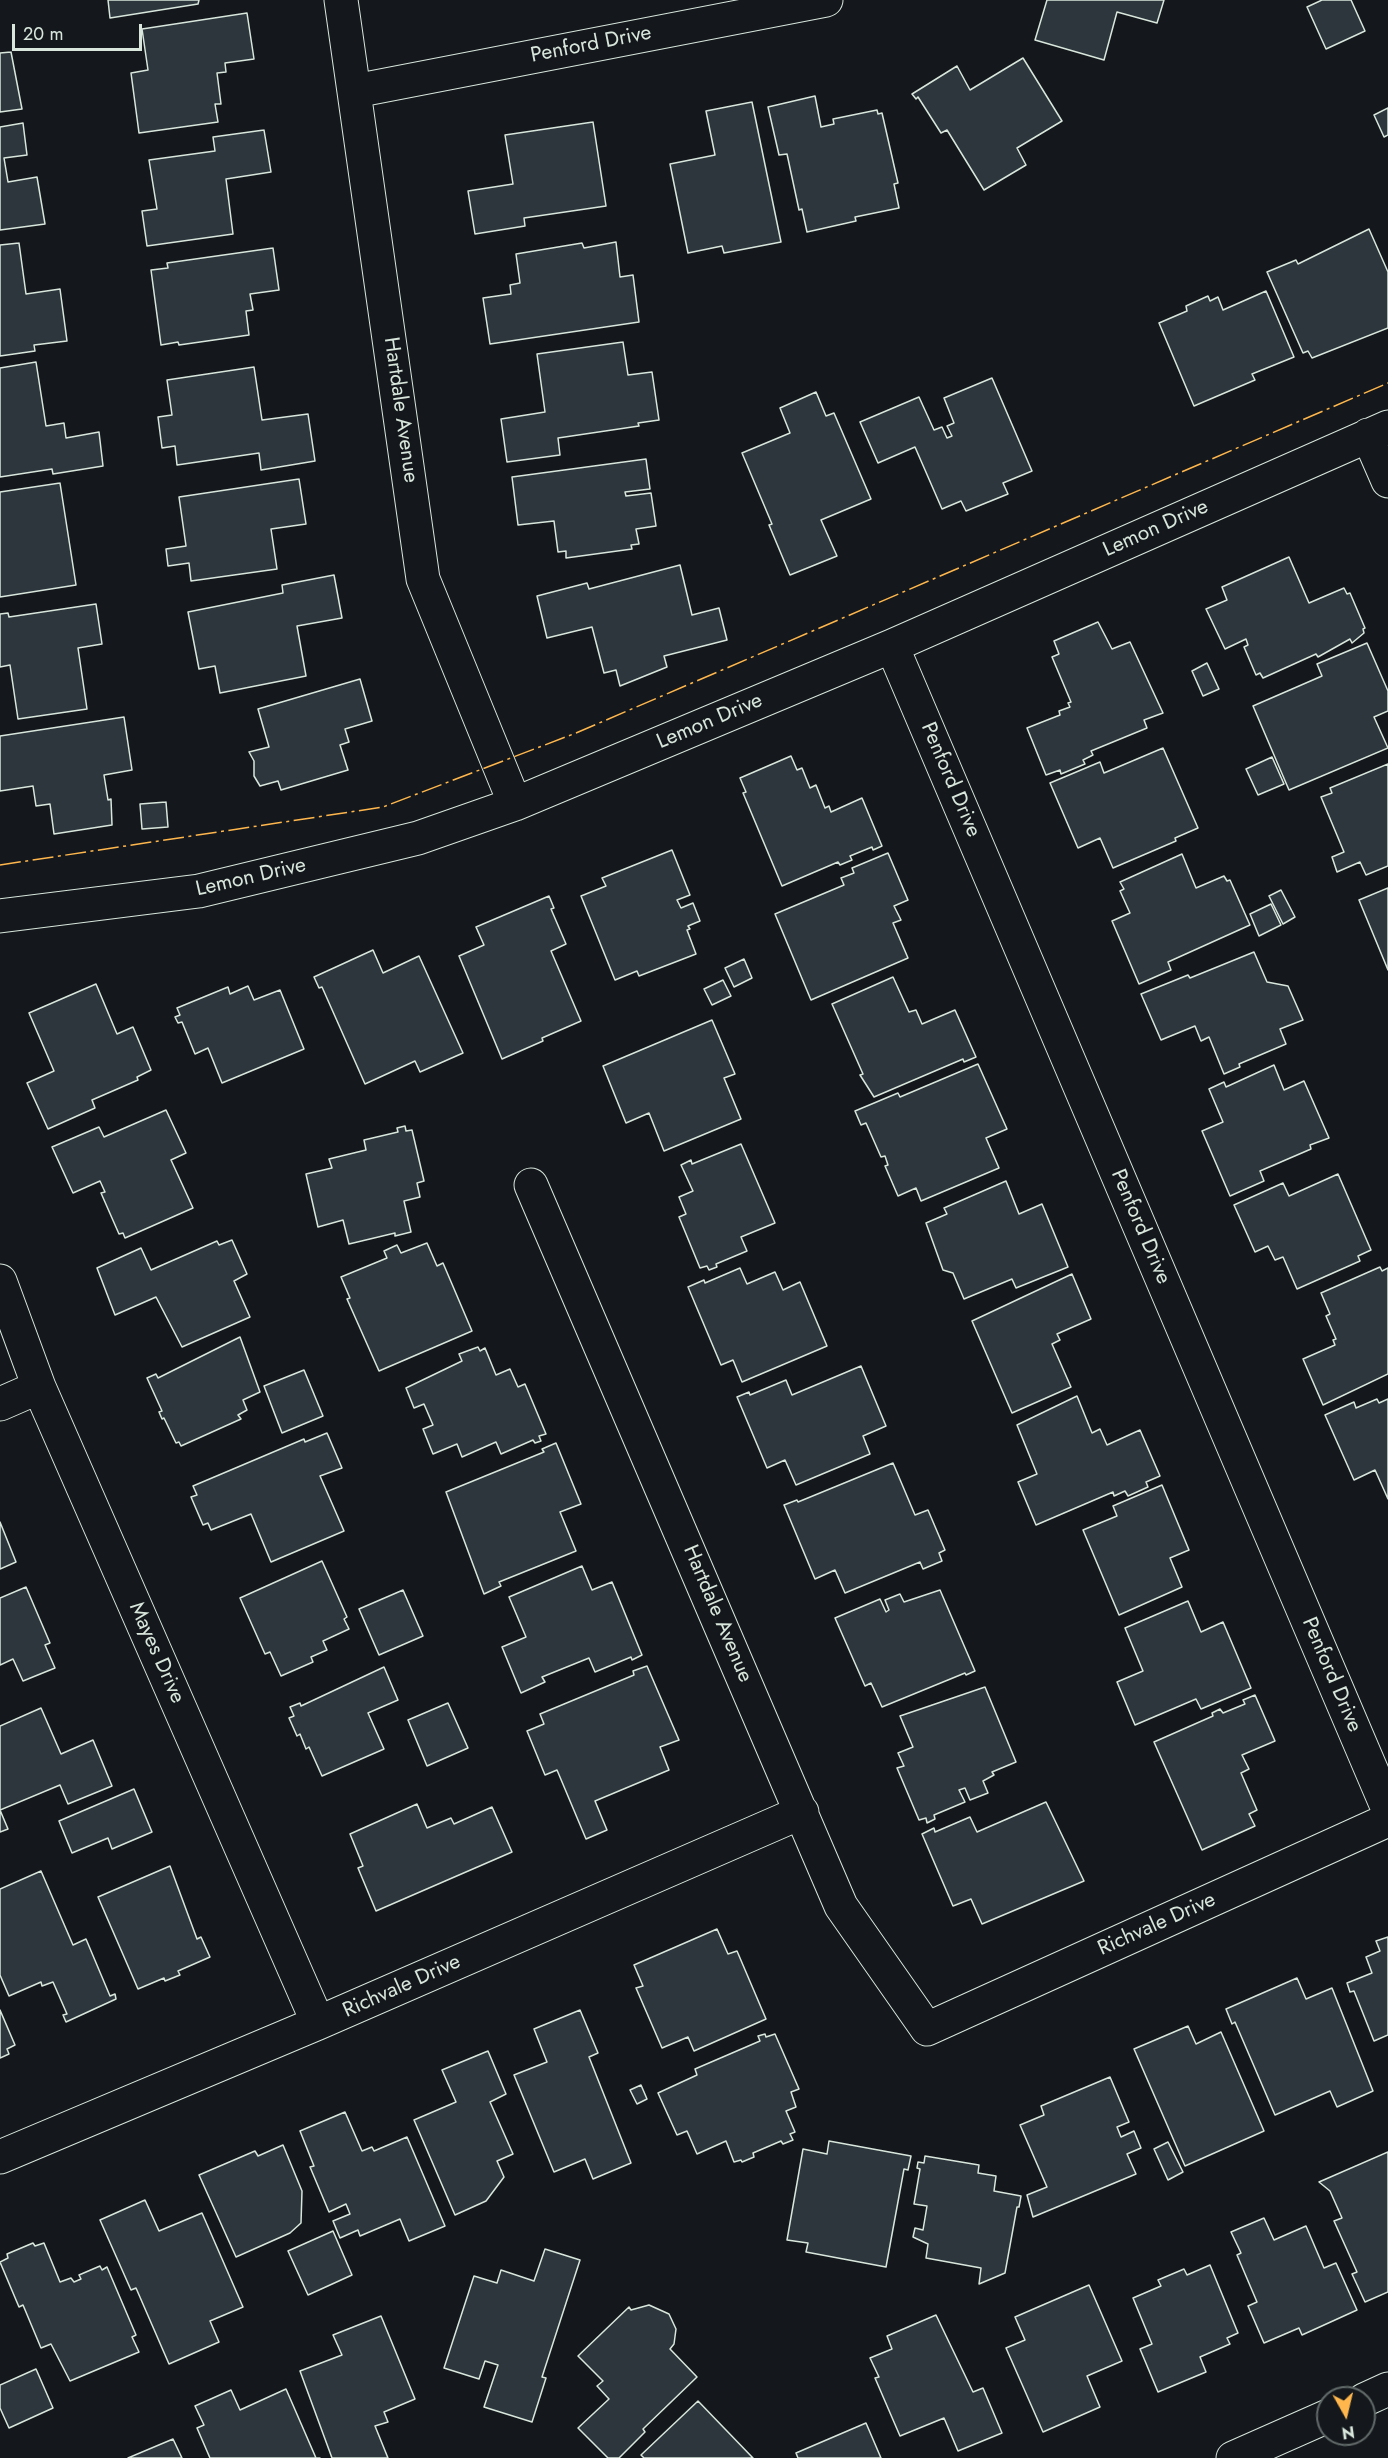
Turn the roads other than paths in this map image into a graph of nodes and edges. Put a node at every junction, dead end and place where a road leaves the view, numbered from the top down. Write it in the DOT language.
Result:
graph roads {
  1 [pos="341,0"];
  2 [pos="826,0"];
  3 [pos="355,91"];
  4 [pos="1378,431"];
  5 [pos="1388,481"];
  6 [pos="892,646"];
  7 [pos="515,804"];
  8 [pos="0,916"];
  9 [pos="531,1185"];
  10 [pos="0,1281"];
  11 [pos="39,1387"];
  12 [pos="0,1404"];
  13 [pos="1388,1809"];
  14 [pos="802,1812"];
  15 [pos="1388,1820"];
  16 [pos="318,2023"];
  17 [pos="927,2029"];
  18 [pos="0,2157"];
  19 [pos="1316,2421"];
  20 [pos="1233,2458"];
  1 -- 3 [label="street, Hartdale Avenue"];
  2 -- 3 [label="street, Penford Drive"];
  3 -- 7 [label="street, Hartdale Avenue"];
  4 -- 5 [label="street"];
  4 -- 6 [label="street, Lemon Drive"];
  6 -- 7 [label="street, Lemon Drive"];
  6 -- 13 [label="street, Penford Drive"];
  7 -- 8 [label="street, Lemon Drive"];
  9 -- 14 [label="street, Hartdale Avenue"];
  10 -- 11 [label="street, Mayes Drive"];
  11 -- 12 [label="street"];
  11 -- 16 [label="street, Mayes Drive"];
  14 -- 16 [label="street, Richvale Drive"];
  14 -- 17 [label="street, Hartdale Avenue"];
  15 -- 17 [label="street, Richvale Drive"];
  16 -- 18 [label="street, Richvale Drive"];
  19 -- 20 [label="street"];
}
